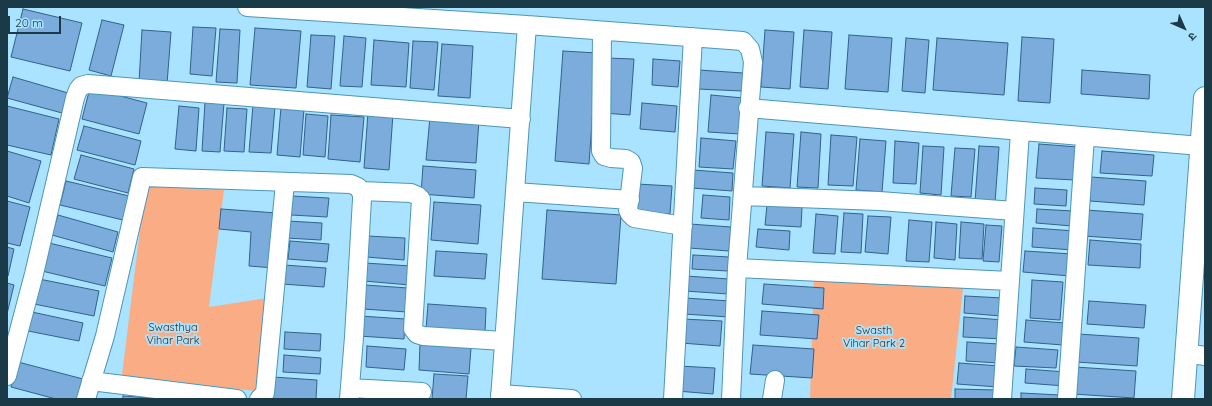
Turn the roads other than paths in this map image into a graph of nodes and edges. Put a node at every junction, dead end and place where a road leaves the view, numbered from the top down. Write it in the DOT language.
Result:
graph roads {
  1 [pos="247,7"];
  2 [pos="310,9"];
  3 [pos="527,25"];
  4 [pos="602,31"];
  5 [pos="694,37"];
  6 [pos="1205,98"];
  7 [pos="748,108"];
  8 [pos="521,119"];
  9 [pos="1020,132"];
  10 [pos="1084,137"];
  11 [pos="1201,146"];
  12 [pos="286,183"];
  13 [pos="361,191"];
  14 [pos="515,192"];
  15 [pos="743,196"];
  16 [pos="630,200"];
  17 [pos="1014,211"];
  18 [pos="683,226"];
  19 [pos="737,268"];
  20 [pos="1010,281"];
  21 [pos="504,341"];
  22 [pos="1196,355"];
  23 [pos="7,376"];
  24 [pos="775,380"];
  25 [pos="91,382"];
  26 [pos="422,392"];
  27 [pos="349,394"];
  28 [pos="500,397"];
  29 [pos="86,399"];
  30 [pos="238,399"];
  31 [pos="259,399"];
  32 [pos="572,399"];
  33 [pos="673,399"];
  34 [pos="731,399"];
  35 [pos="772,399"];
  36 [pos="1002,399"];
  37 [pos="1067,399"];
  38 [pos="1183,399"];
  1 -- 2 [label="street"];
  2 -- 3 [label="street"];
  3 -- 4 [label="street"];
  3 -- 8 [label="street"];
  4 -- 5 [label="street"];
  4 -- 16 [label="street"];
  5 -- 7 [label="street"];
  5 -- 18 [label="street"];
  6 -- 11 [label="street"];
  7 -- 9 [label="street"];
  7 -- 15 [label="street"];
  8 -- 14 [label="street"];
  8 -- 23 [label="street"];
  9 -- 10 [label="street"];
  9 -- 17 [label="street"];
  10 -- 11 [label="street"];
  10 -- 37 [label="street"];
  11 -- 22 [label="street"];
  12 -- 13 [label="street"];
  12 -- 25 [label="street"];
  12 -- 31 [label="street"];
  13 -- 21 [label="street"];
  13 -- 27 [label="street"];
  14 -- 16 [label="street"];
  14 -- 21 [label="street"];
  15 -- 17 [label="street"];
  15 -- 19 [label="street"];
  16 -- 18 [label="street"];
  17 -- 20 [label="street"];
  18 -- 33 [label="street"];
  19 -- 20 [label="street"];
  19 -- 34 [label="street"];
  20 -- 36 [label="street"];
  21 -- 28 [label="street"];
  22 -- 38 [label="street"];
  24 -- 35 [label="street"];
  25 -- 29 [label="street"];
  25 -- 30 [label="street"];
  26 -- 27 [label="street"];
  28 -- 32 [label="street"];
}
